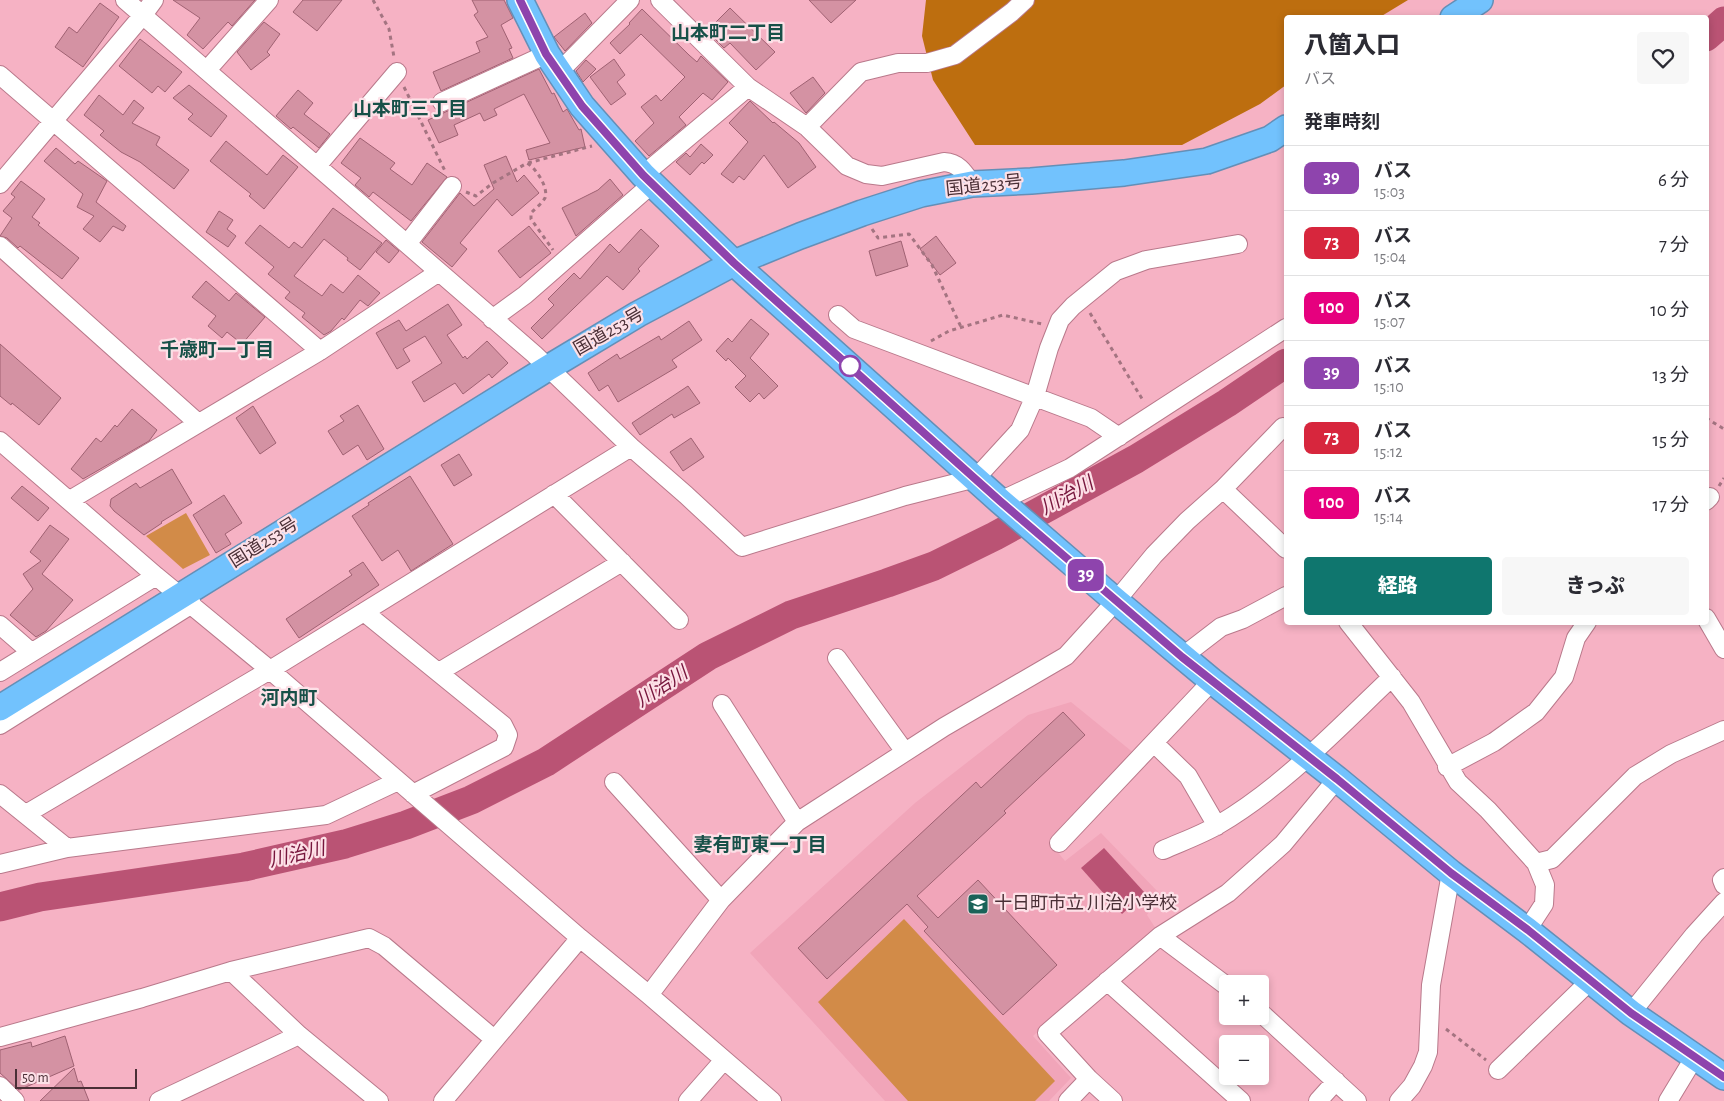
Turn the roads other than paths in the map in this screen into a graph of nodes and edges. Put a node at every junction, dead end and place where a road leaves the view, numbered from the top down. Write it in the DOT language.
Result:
graph roads {
  1 [pos="125,0"];
  2 [pos="154,0"];
  3 [pos="269,0"];
  4 [pos="520,0"];
  5 [pos="630,0"];
  6 [pos="1025,0"];
  7 [pos="1480,0"];
  8 [pos="669,3"];
  9 [pos="143,15"];
  10 [pos="1458,15"];
  11 [pos="552,63"];
  12 [pos="207,70"];
  13 [pos="397,72"];
  14 [pos="0,74"];
  15 [pos="748,87"];
  16 [pos="442,102"];
  17 [pos="53,120"];
  18 [pos="807,127"];
  19 [pos="1284,129"];
  20 [pos="317,166"];
  21 [pos="648,180"];
  22 [pos="0,184"];
  23 [pos="972,184"];
  24 [pos="452,186"];
  25 [pos="406,244"];
  26 [pos="1238,244"];
  27 [pos="0,246"];
  28 [pos="734,263"];
  29 [pos="439,272"];
  30 [pos="838,316"];
  31 [pos="492,319"];
  32 [pos="1284,329"];
  33 [pos="320,351"];
  34 [pos="548,368"];
  35 [pos="1035,396"];
  36 [pos="198,423"];
  37 [pos="1283,427"];
  38 [pos="1119,437"];
  39 [pos="0,441"];
  40 [pos="630,447"];
  41 [pos="976,478"];
  42 [pos="1223,489"];
  43 [pos="554,494"];
  44 [pos="70,500"];
  45 [pos="1000,501"];
  46 [pos="1284,547"];
  47 [pos="622,562"];
  48 [pos="156,576"];
  49 [pos="1284,597"];
  50 [pos="186,600"];
  51 [pos="1116,601"];
  52 [pos="364,612"];
  53 [pos="679,620"];
  54 [pos="1709,623"];
  55 [pos="0,625"];
  56 [pos="1356,625"];
  57 [pos="1585,625"];
  58 [pos="1724,649"];
  59 [pos="31,652"];
  60 [pos="1182,657"];
  61 [pos="837,658"];
  62 [pos="270,670"];
  63 [pos="0,672"];
  64 [pos="439,672"];
  65 [pos="1392,677"];
  66 [pos="1212,681"];
  67 [pos="722,704"];
  68 [pos="0,708"];
  69 [pos="0,725"];
  70 [pos="1724,730"];
  71 [pos="1154,743"];
  72 [pos="905,752"];
  73 [pos="1308,757"];
  74 [pos="1447,766"];
  75 [pos="1337,779"];
  76 [pos="398,781"];
  77 [pos="614,782"];
  78 [pos="0,794"];
  79 [pos="415,796"];
  80 [pos="26,814"];
  81 [pos="797,822"];
  82 [pos="1217,826"];
  83 [pos="1059,843"];
  84 [pos="67,848"];
  85 [pos="1163,850"];
  86 [pos="1536,863"];
  87 [pos="0,864"];
  88 [pos="1451,873"];
  89 [pos="1724,878"];
  90 [pos="1724,885"];
  91 [pos="721,900"];
  92 [pos="1724,902"];
  93 [pos="1528,930"];
  94 [pos="1160,936"];
  95 [pos="580,938"];
  96 [pos="231,971"];
  97 [pos="1106,980"];
  98 [pos="1219,980"];
  99 [pos="1591,980"];
  100 [pos="649,995"];
  101 [pos="1631,1013"];
  102 [pos="1269,1020"];
  103 [pos="299,1035"];
  104 [pos="0,1037"];
  105 [pos="494,1039"];
  106 [pos="1694,1058"];
  107 [pos="724,1060"];
  108 [pos="1498,1070"];
  109 [pos="1724,1077"];
  110 [pos="1089,1079"];
  111 [pos="1336,1081"];
  112 [pos="0,1086"];
  113 [pos="166,1100"];
  114 [pos="15,1101"];
  115 [pos="379,1101"];
  116 [pos="443,1101"];
  117 [pos="688,1101"];
  118 [pos="772,1101"];
  119 [pos="1068,1101"];
  120 [pos="1113,1101"];
  121 [pos="1241,1101"];
  122 [pos="1318,1101"];
  123 [pos="1358,1101"];
  124 [pos="1399,1101"];
  125 [pos="1668,1101"];
  1 -- 9 [label="street"];
  2 -- 9 [label="street"];
  3 -- 12 [label="street"];
  4 -- 11 [label="highway"];
  5 -- 11 [label="street"];
  6 -- 18 [label="street"];
  7 -- 10 [label="highway"];
  8 -- 15 [label="street"];
  9 -- 12 [label="street"];
  9 -- 17 [label="street"];
  11 -- 16 [label="street"];
  11 -- 21 [label="highway"];
  12 -- 20 [label="street"];
  13 -- 20 [label="street"];
  14 -- 17 [label="street"];
  15 -- 18 [label="street"];
  15 -- 21 [label="street"];
  17 -- 22 [label="street"];
  17 -- 33 [label="street"];
  18 -- 23 [label="street"];
  19 -- 23 [label="highway, 国道253号"];
  20 -- 25 [label="street"];
  21 -- 28 [label="highway"];
  21 -- 31 [label="street"];
  23 -- 28 [label="highway, 国道253号"];
  24 -- 25 [label="street"];
  25 -- 29 [label="street"];
  26 -- 35 [label="street"];
  27 -- 36 [label="street"];
  28 -- 34 [label="highway, 国道253号"];
  28 -- 41 [label="highway"];
  29 -- 31 [label="street"];
  29 -- 33 [label="street"];
  30 -- 35 [label="street"];
  31 -- 34 [label="street"];
  32 -- 38 [label="street"];
  33 -- 36 [label="street"];
  34 -- 40 [label="street"];
  34 -- 50 [label="highway, 国道253号"];
  35 -- 38 [label="street"];
  35 -- 41 [label="street"];
  36 -- 44 [label="street"];
  37 -- 42 [label="street"];
  38 -- 45 [label="street"];
  39 -- 44 [label="street"];
  40 -- 41 [label="street"];
  40 -- 43 [label="street"];
  41 -- 45 [label="highway"];
  42 -- 46 [label="street"];
  42 -- 51 [label="street"];
  43 -- 47 [label="street"];
  43 -- 52 [label="street"];
  44 -- 48 [label="street"];
  45 -- 51 [label="highway"];
  47 -- 53 [label="street"];
  47 -- 64 [label="street"];
  48 -- 50 [label="street"];
  48 -- 59 [label="street"];
  49 -- 60 [label="street"];
  50 -- 62 [label="street"];
  50 -- 68 [label="highway, 国道253号"];
  50 -- 69 [label="street"];
  51 -- 60 [label="highway"];
  51 -- 72 [label="street"];
  52 -- 62 [label="street"];
  52 -- 64 [label="street"];
  54 -- 58 [label="street"];
  55 -- 59 [label="street"];
  56 -- 65 [label="street"];
  57 -- 74 [label="street"];
  59 -- 63 [label="street"];
  60 -- 66 [label="highway"];
  61 -- 72 [label="street"];
  62 -- 76 [label="street"];
  62 -- 80 [label="street"];
  64 -- 79 [label="street"];
  65 -- 73 [label="street"];
  65 -- 74 [label="street"];
  66 -- 71 [label="street"];
  66 -- 73 [label="highway"];
  67 -- 81 [label="street"];
  70 -- 86 [label="street"];
  71 -- 82 [label="street"];
  71 -- 83 [label="street"];
  72 -- 81 [label="street"];
  73 -- 75 [label="highway"];
  73 -- 82 [label="street"];
  74 -- 86 [label="street"];
  75 -- 88 [label="highway"];
  75 -- 94 [label="street"];
  76 -- 79 [label="street"];
  76 -- 84 [label="street"];
  77 -- 91 [label="street"];
  78 -- 80 [label="street"];
  79 -- 95 [label="street"];
  80 -- 84 [label="street"];
  81 -- 91 [label="street"];
  82 -- 85 [label="street"];
  84 -- 87 [label="street"];
  86 -- 93 [label="street"];
  88 -- 93 [label="highway"];
  88 -- 124 [label="street"];
  89 -- 90 [label="street"];
  91 -- 100 [label="street"];
  92 -- 101 [label="street"];
  93 -- 99 [label="highway"];
  94 -- 97 [label="street"];
  94 -- 98 [label="street"];
  95 -- 100 [label="street"];
  95 -- 105 [label="street"];
  96 -- 103 [label="street"];
  96 -- 104 [label="street"];
  96 -- 105 [label="street"];
  97 -- 110 [label="street"];
  97 -- 121 [label="street"];
  99 -- 101 [label="highway"];
  99 -- 108 [label="street"];
  100 -- 107 [label="street"];
  101 -- 106 [label="highway"];
  102 -- 111 [label="street"];
  103 -- 113 [label="street"];
  103 -- 115 [label="street"];
  105 -- 116 [label="street"];
  106 -- 109 [label="highway"];
  106 -- 125 [label="street"];
  107 -- 117 [label="street"];
  107 -- 118 [label="street"];
  110 -- 119 [label="street"];
  110 -- 120 [label="street"];
  111 -- 122 [label="street"];
  111 -- 123 [label="street"];
  112 -- 114 [label="street"];
}
